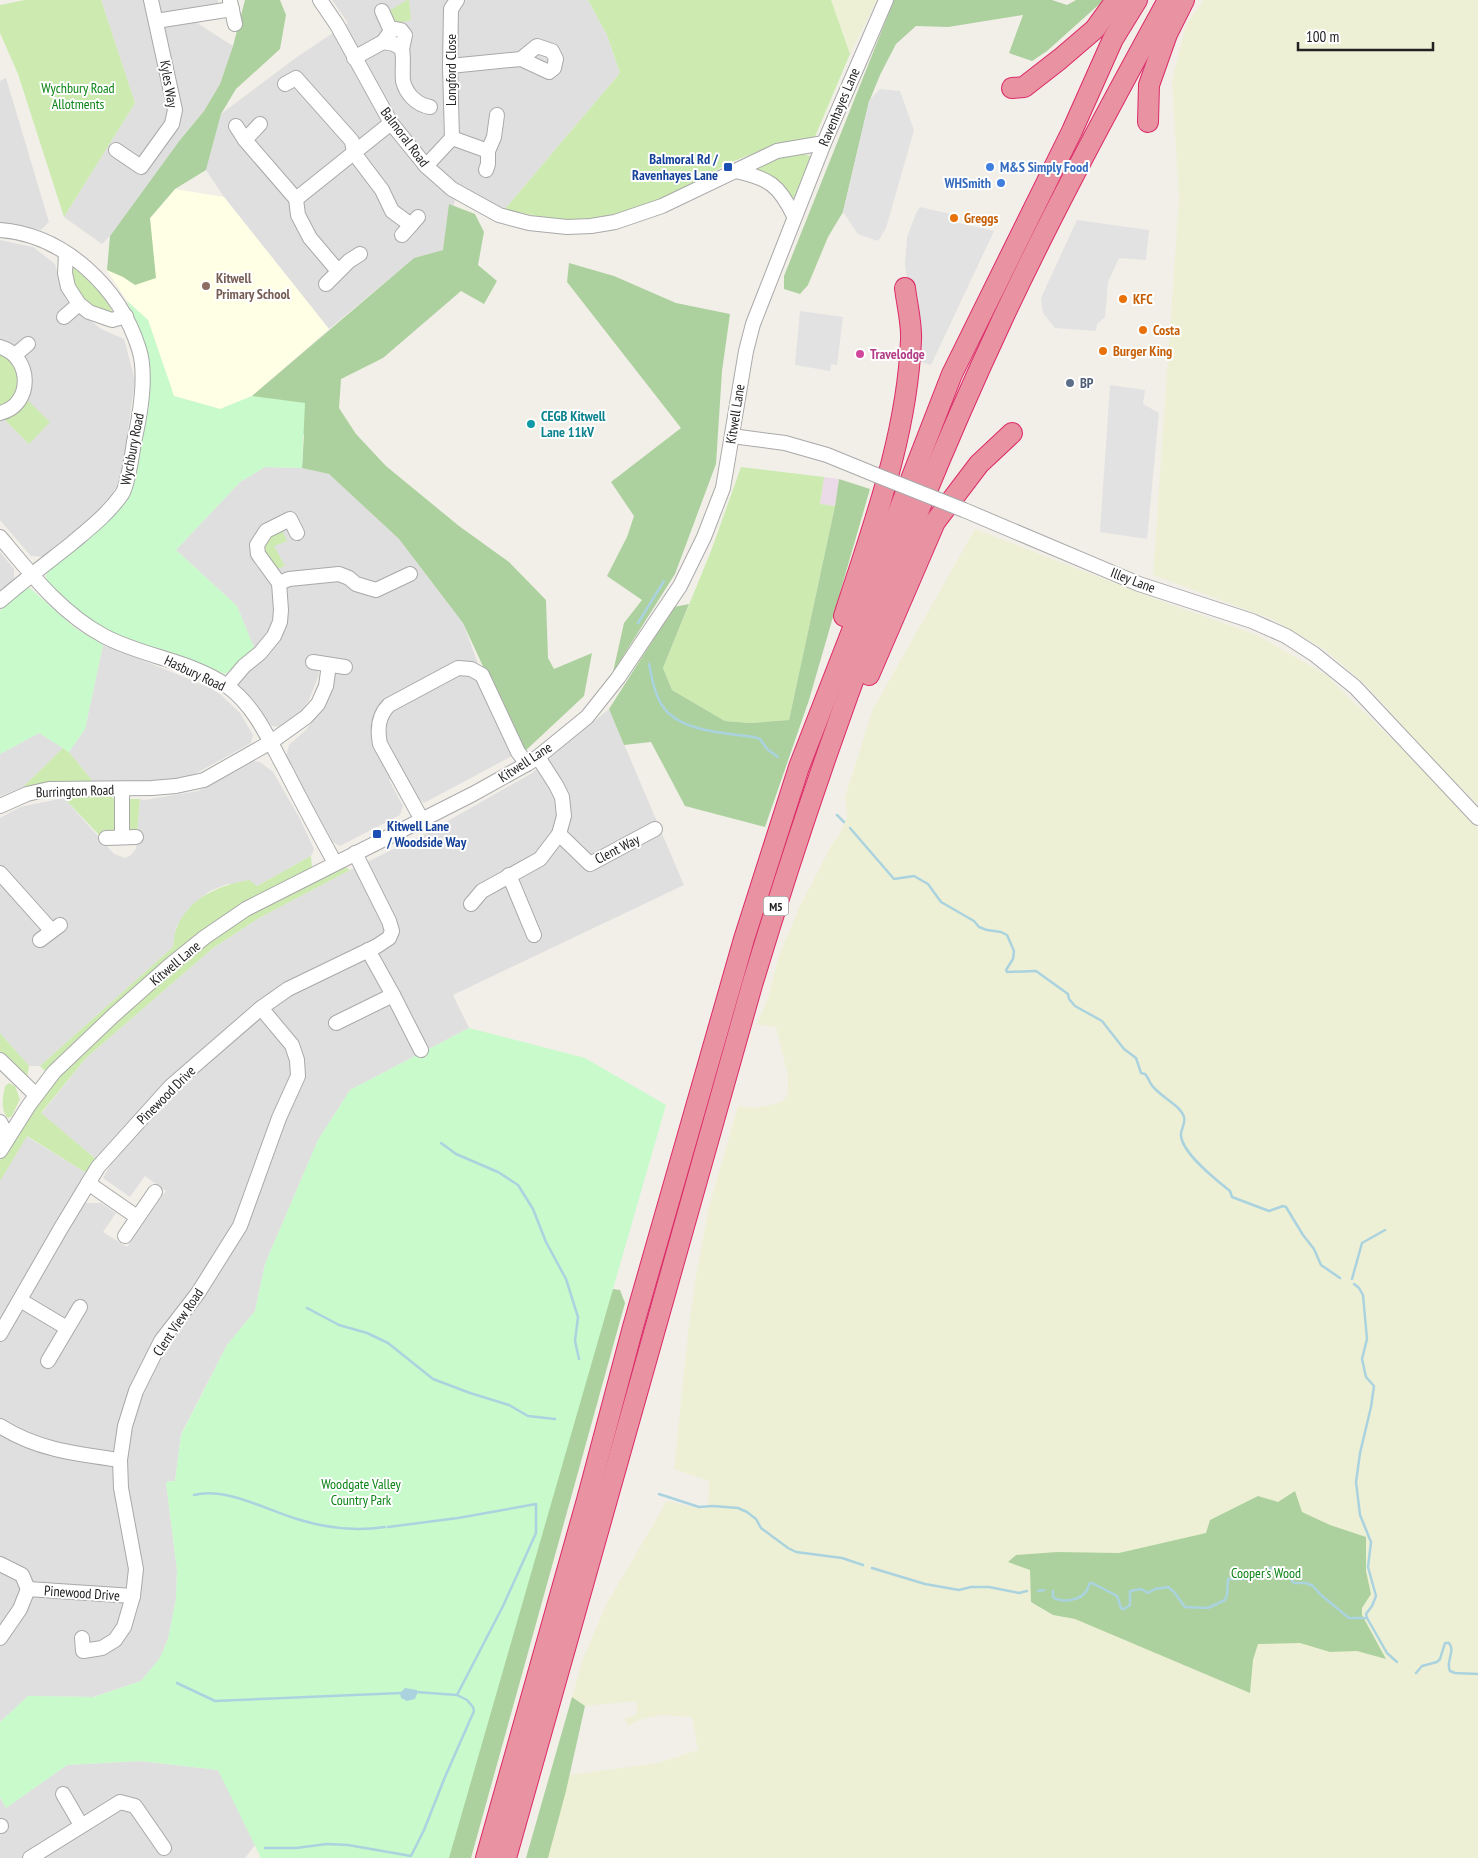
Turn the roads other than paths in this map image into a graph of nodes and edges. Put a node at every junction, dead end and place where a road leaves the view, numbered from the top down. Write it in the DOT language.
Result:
graph roads {
  1 [pos="151,0"];
  2 [pos="320,0"];
  3 [pos="886,0"];
  4 [pos="1116,0"];
  5 [pos="1137,0"];
  6 [pos="1168,0"];
  7 [pos="1184,0"];
  8 [pos="454,1"];
  9 [pos="231,5"];
  10 [pos="382,11"];
  11 [pos="156,21"];
  12 [pos="235,24"];
  13 [pos="392,31"];
  14 [pos="382,42"];
  15 [pos="402,49"];
  16 [pos="354,58"];
  17 [pos="521,59"];
  18 [pos="450,66"];
  19 [pos="285,84"];
  20 [pos="1012,88"];
  21 [pos="430,107"];
  22 [pos="497,114"];
  23 [pos="1148,122"];
  24 [pos="391,123"];
  25 [pos="260,124"];
  26 [pos="236,126"];
  27 [pos="452,138"];
  28 [pos="245,140"];
  29 [pos="824,142"];
  30 [pos="116,150"];
  31 [pos="488,151"];
  32 [pos="354,153"];
  33 [pos="426,166"];
  34 [pos="486,170"];
  35 [pos="735,171"];
  36 [pos="296,198"];
  37 [pos="794,216"];
  38 [pos="410,226"];
  39 [pos="0,230"];
  40 [pos="66,254"];
  41 [pos="360,254"];
  42 [pos="338,271"];
  43 [pos="326,284"];
  44 [pos="905,288"];
  45 [pos="79,304"];
  46 [pos="126,316"];
  47 [pos="64,317"];
  48 [pos="28,344"];
  49 [pos="0,347"];
  50 [pos="15,355"];
  51 [pos="0,413"];
  52 [pos="1012,433"];
  53 [pos="732,436"];
  54 [pos="297,533"];
  55 [pos="0,537"];
  56 [pos="31,574"];
  57 [pos="410,574"];
  58 [pos="279,583"];
  59 [pos="0,601"];
  60 [pos="313,662"];
  61 [pos="329,665"];
  62 [pos="345,667"];
  63 [pos="227,686"];
  64 [pos="271,742"];
  65 [pos="532,761"];
  66 [pos="800,766"];
  67 [pos="122,789"];
  68 [pos="0,806"];
  69 [pos="1478,818"];
  70 [pos="422,820"];
  71 [pos="655,829"];
  72 [pos="559,834"];
  73 [pos="106,838"];
  74 [pos="796,845"];
  75 [pos="355,854"];
  76 [pos="335,863"];
  77 [pos="0,873"];
  78 [pos="509,875"];
  79 [pos="471,904"];
  80 [pos="534,935"];
  81 [pos="40,940"];
  82 [pos="368,950"];
  83 [pos="393,995"];
  84 [pos="261,1008"];
  85 [pos="336,1023"];
  86 [pos="421,1050"];
  87 [pos="1,1066"];
  88 [pos="36,1095"];
  89 [pos="0,1122"];
  90 [pos="8,1138"];
  91 [pos="0,1151"];
  92 [pos="88,1183"];
  93 [pos="155,1192"];
  94 [pos="137,1217"];
  95 [pos="126,1236"];
  96 [pos="20,1300"];
  97 [pos="80,1307"];
  98 [pos="67,1328"];
  99 [pos="0,1334"];
  100 [pos="48,1361"];
  101 [pos="0,1426"];
  102 [pos="120,1460"];
  103 [pos="0,1564"];
  104 [pos="28,1589"];
  105 [pos="133,1596"];
  106 [pos="0,1638"];
  107 [pos="82,1638"];
  108 [pos="63,1794"];
  109 [pos="81,1825"];
  110 [pos="164,1848"];
  111 [pos="30,1858"];
  112 [pos="486,1858"];
  113 [pos="506,1858"];
  1 -- 11 [label="street, Kyles Way"];
  2 -- 16 [label="street, Balmoral Road"];
  3 -- 29 [label="street, Ravenhayes Lane"];
  4 -- 20 [label="highway"];
  5 -- 66 [label="highway, M5"];
  6 -- 74 [label="highway, M5"];
  7 -- 23 [label="highway"];
  8 -- 18 [label="street, Longford Close"];
  9 -- 11 [label="street"];
  9 -- 12 [label="street"];
  10 -- 13 [label="street"];
  11 -- 30 [label="street, Kyles Way"];
  13 -- 14 [label="street"];
  13 -- 15 [label="street"];
  14 -- 15 [label="street"];
  14 -- 16 [label="street"];
  15 -- 21 [label="street"];
  16 -- 24 [label="street, Balmoral Road"];
  17 -- 18 [label="street"];
  18 -- 27 [label="street, Longford Close"];
  19 -- 32 [label="street"];
  22 -- 31 [label="street"];
  24 -- 32 [label="street"];
  24 -- 33 [label="street, Balmoral Road"];
  25 -- 28 [label="street"];
  26 -- 28 [label="street"];
  27 -- 31 [label="street"];
  27 -- 33 [label="street"];
  28 -- 36 [label="street"];
  29 -- 35 [label="street, Balmoral Road"];
  29 -- 37 [label="street, Ravenhayes Lane"];
  31 -- 34 [label="street"];
  32 -- 36 [label="street"];
  32 -- 38 [label="street"];
  33 -- 35 [label="street, Balmoral Road"];
  35 -- 37 [label="street"];
  36 -- 42 [label="street"];
  37 -- 53 [label="street, Kitwell Lane"];
  39 -- 40 [label="street, Wychbury Road"];
  40 -- 45 [label="street"];
  40 -- 46 [label="street, Wychbury Road"];
  41 -- 42 [label="street"];
  42 -- 43 [label="street"];
  44 -- 66 [label="highway"];
  45 -- 46 [label="street"];
  45 -- 47 [label="street"];
  46 -- 56 [label="street, Wychbury Road"];
  48 -- 50 [label="street"];
  49 -- 50 [label="street"];
  50 -- 51 [label="street"];
  52 -- 74 [label="highway"];
  53 -- 65 [label="street, Kitwell Lane"];
  53 -- 69 [label="street, Illey Lane, bridge"];
  54 -- 58 [label="street"];
  55 -- 56 [label="street, Hasbury Road"];
  56 -- 59 [label="street, Wychbury Road"];
  56 -- 63 [label="street, Hasbury Road"];
  57 -- 58 [label="street"];
  58 -- 63 [label="street"];
  60 -- 61 [label="street"];
  61 -- 62 [label="street"];
  61 -- 64 [label="street, Burrington Road"];
  63 -- 64 [label="street, Hasbury Road"];
  64 -- 67 [label="street, Burrington Road"];
  64 -- 76 [label="street, Hasbury Road"];
  65 -- 70 [label="street, Kitwell Lane"];
  65 -- 70 [label="street"];
  65 -- 72 [label="street"];
  66 -- 112 [label="highway, M5"];
  67 -- 68 [label="street, Burrington Road"];
  67 -- 73 [label="street, Burrington Road"];
  70 -- 75 [label="street, Kitwell Lane"];
  71 -- 72 [label="street, Clent Way"];
  72 -- 78 [label="street"];
  74 -- 113 [label="highway, M5"];
  75 -- 76 [label="street, Kitwell Lane"];
  75 -- 82 [label="street, Pinewood Drive"];
  76 -- 88 [label="street, Kitwell Lane"];
  77 -- 81 [label="street"];
  78 -- 79 [label="street"];
  78 -- 80 [label="street"];
  82 -- 83 [label="street"];
  82 -- 84 [label="street, Pinewood Drive"];
  83 -- 85 [label="street"];
  83 -- 86 [label="street"];
  84 -- 92 [label="street, Pinewood Drive"];
  84 -- 102 [label="street, Clent View Road"];
  87 -- 88 [label="street"];
  88 -- 90 [label="street, Kitwell Lane"];
  89 -- 90 [label="street"];
  90 -- 91 [label="street, Kitwell Lane"];
  92 -- 94 [label="street"];
  92 -- 96 [label="street, Pinewood Drive"];
  93 -- 94 [label="street"];
  94 -- 95 [label="street"];
  96 -- 98 [label="street"];
  96 -- 99 [label="street, Pinewood Drive"];
  97 -- 98 [label="street"];
  98 -- 100 [label="street"];
  101 -- 102 [label="street"];
  102 -- 105 [label="street, Clent View Road"];
  103 -- 104 [label="street"];
  104 -- 105 [label="street, Pinewood Drive"];
  104 -- 106 [label="street, Pinewood Drive"];
  105 -- 107 [label="street, Clent View Road"];
  108 -- 109 [label="street"];
  109 -- 110 [label="street"];
  109 -- 111 [label="street"];
}
